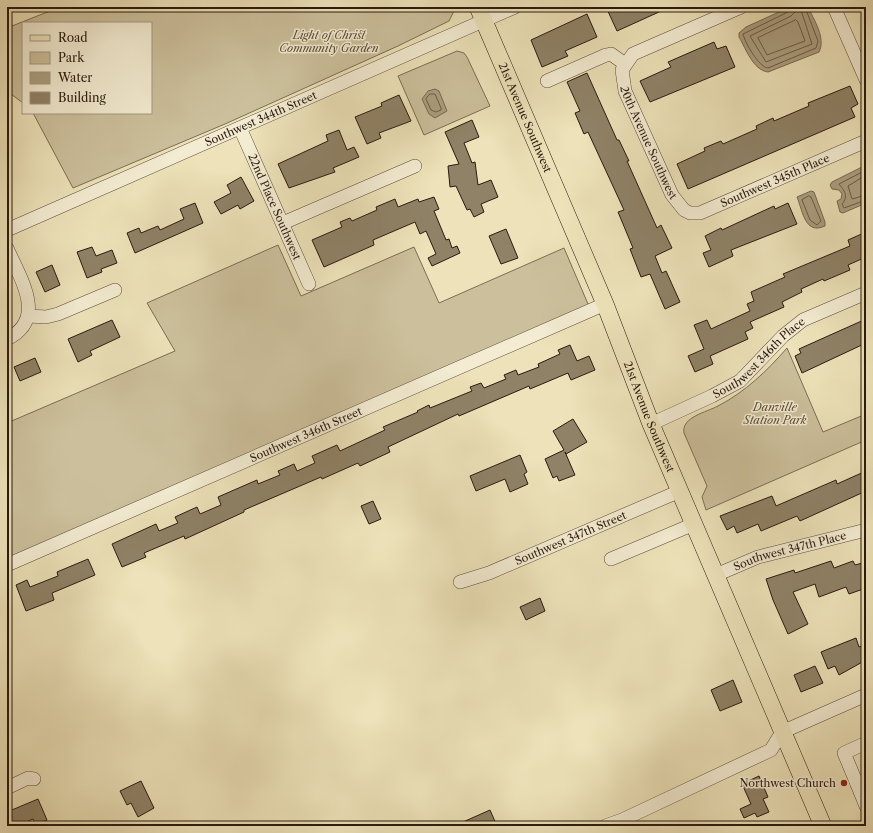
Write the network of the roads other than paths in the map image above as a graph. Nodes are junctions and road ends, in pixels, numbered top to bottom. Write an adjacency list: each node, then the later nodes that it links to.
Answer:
1 (515, 7): 4 (street, Southwest 344th Street)
2 (741, 7): 5 (street)
3 (834, 7): 6 (street)
4 (481, 14): 8 (street, Southwest 344th Street); 18 (main road, 21st Avenue Southwest)
5 (624, 67): 7 (street); 11 (street, 20th Avenue Southwest)
6 (866, 80)
7 (547, 81)
8 (240, 128): 12 (street, 22nd Place Southwest); 13 (street, Southwest 344th Street)
9 (866, 141): 11 (street, Southwest 345th Place)
10 (415, 166): 12 (street)
11 (684, 210)
12 (283, 223): 15 (street, 22nd Place Southwest)
13 (7, 230)
14 (7, 248): 19 (street)
15 (309, 284)
16 (115, 290): 19 (street)
17 (866, 293): 21 (street, Southwest 346th Place)
18 (605, 304): 21 (main road, 21st Avenue Southwest); 26 (street, Southwest 346th Street)
19 (28, 319): 20 (street)
20 (7, 339)
21 (651, 424): 22 (main road, 21st Avenue Southwest)
22 (680, 491): 23 (main road, 21st Avenue Southwest); 28 (street, Southwest 347th Street)
23 (694, 524): 25 (street); 27 (main road, 21st Avenue Southwest)
24 (866, 530): 27 (street, Southwest 347th Place)
25 (611, 560)
26 (7, 565)
27 (716, 575): 30 (main road, 21st Avenue Southwest)
28 (460, 582)
29 (866, 695): 30 (street)
30 (782, 732): 36 (street); 37 (main road, 21st Avenue Southwest)
31 (866, 743): 33 (street)
32 (34, 779): 34 (street)
33 (861, 782): 35 (street)
34 (7, 788)
35 (866, 806)
36 (604, 826)
37 (823, 826)

